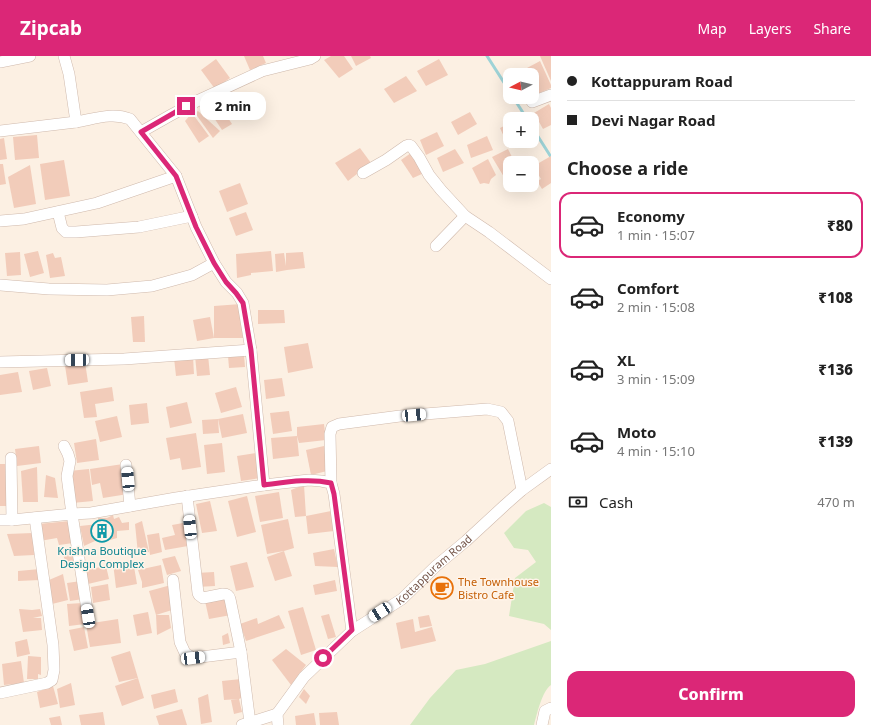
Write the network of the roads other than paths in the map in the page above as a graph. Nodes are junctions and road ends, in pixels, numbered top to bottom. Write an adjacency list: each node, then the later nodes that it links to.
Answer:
1 (30, 56): 4 (street)
2 (64, 56): 7 (street)
3 (315, 56): 9 (street)
4 (0, 62)
5 (551, 95): 6 (street)
6 (539, 99)
7 (76, 122): 8 (street); 9 (street)
8 (0, 131)
9 (141, 132): 11 (street)
10 (363, 173): 14 (street)
11 (176, 176): 12 (street); 13 (street)
12 (58, 212): 13 (street); 15 (street)
13 (192, 216): 17 (street)
14 (465, 216): 16 (street); 18 (street)
15 (0, 221)
16 (436, 246)
17 (214, 263): 19 (street); 20 (street)
18 (551, 279)
19 (0, 285)
20 (251, 350): 21 (street); 27 (street)
21 (0, 362)
22 (64, 446): 31 (street)
23 (11, 458): 34 (street)
24 (126, 465): 30 (street)
25 (551, 469): 28 (street, Kottappuram Road)
26 (331, 483): 27 (street); 28 (street); 37 (street)
27 (264, 485): 29 (street)
28 (522, 490): 37 (street, Kottappuram Road)
29 (187, 496): 30 (street); 38 (street)
30 (130, 506): 31 (street)
31 (72, 514): 32 (street); 36 (street)
32 (35, 518): 34 (street); 39 (street)
33 (0, 520): 34 (street)
34 (12, 520)
35 (173, 580): 38 (street)
36 (88, 616)
37 (352, 630): 41 (street, Kottappuram Road)
38 (241, 652): 42 (street)
39 (0, 693)
40 (551, 708): 44 (street)
41 (277, 714): 42 (street); 43 (street)
42 (246, 724)
43 (278, 725)
44 (542, 725)

